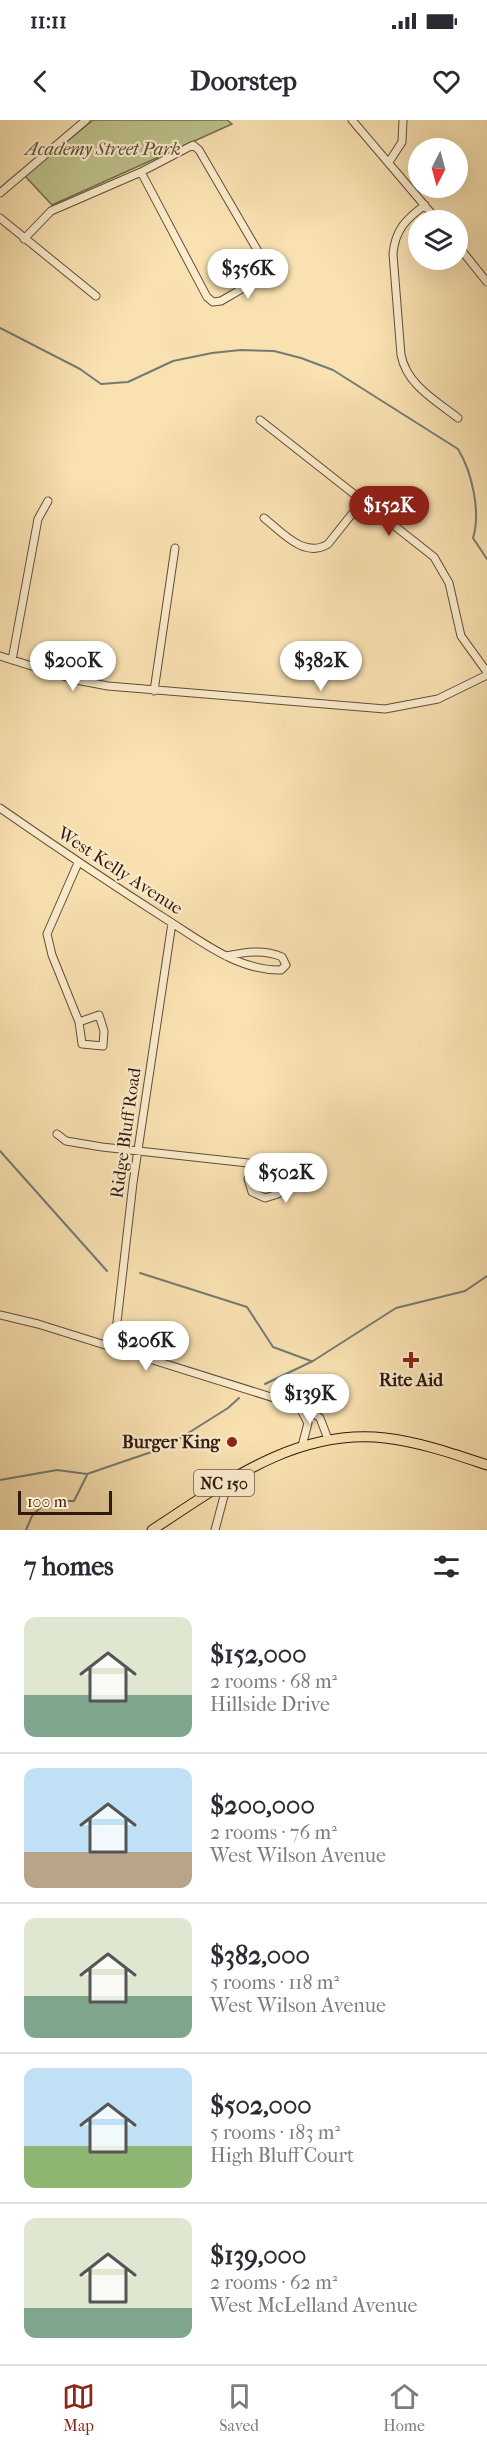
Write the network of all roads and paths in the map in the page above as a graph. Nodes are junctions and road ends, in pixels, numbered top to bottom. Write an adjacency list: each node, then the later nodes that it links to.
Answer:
1 (86, 120): 6 (street)
2 (352, 120): 4 (street)
3 (404, 120): 4 (street)
4 (389, 162): 7 (street)
5 (141, 172): 5 (street); 10 (street)
6 (0, 193)
7 (425, 206): 8 (street); 14 (street)
8 (428, 210)
9 (0, 218): 10 (street)
10 (24, 239): 13 (street)
11 (468, 258): 12 (street)
12 (487, 282)
13 (96, 296)
14 (458, 418)
15 (260, 420): 16 (street)
16 (363, 500): 18 (street); 22 (street)
17 (48, 501): 21 (street)
18 (264, 518)
19 (175, 548): 23 (street)
20 (0, 656): 21 (street)
21 (12, 660): 23 (street)
22 (487, 674): 23 (street)
23 (154, 691)
24 (0, 808): 25 (street, West Kelly Avenue)
25 (78, 863): 26 (street, West Kelly Avenue); 28 (street)
26 (172, 923): 27 (street, West Kelly Avenue); 30 (street, Ridge Bluff Road)
27 (226, 956): 27 (street, West Kelly Avenue)
28 (79, 1022): 28 (street)
29 (57, 1134): 30 (street)
30 (138, 1150): 31 (street); 33 (street, Ridge Bluff Road)
31 (255, 1166): 31 (street)
32 (0, 1315): 33 (street)
33 (114, 1348): 34 (street)
34 (298, 1406): 35 (street); 36 (street)
35 (328, 1439): 36 (main road, NC 150); 37 (main road, NC 150)
36 (302, 1446): 38 (main road, NC 150)
37 (487, 1465)
38 (228, 1481): 39 (main road, NC 150); 40 (street)
39 (152, 1530)
40 (215, 1530)

